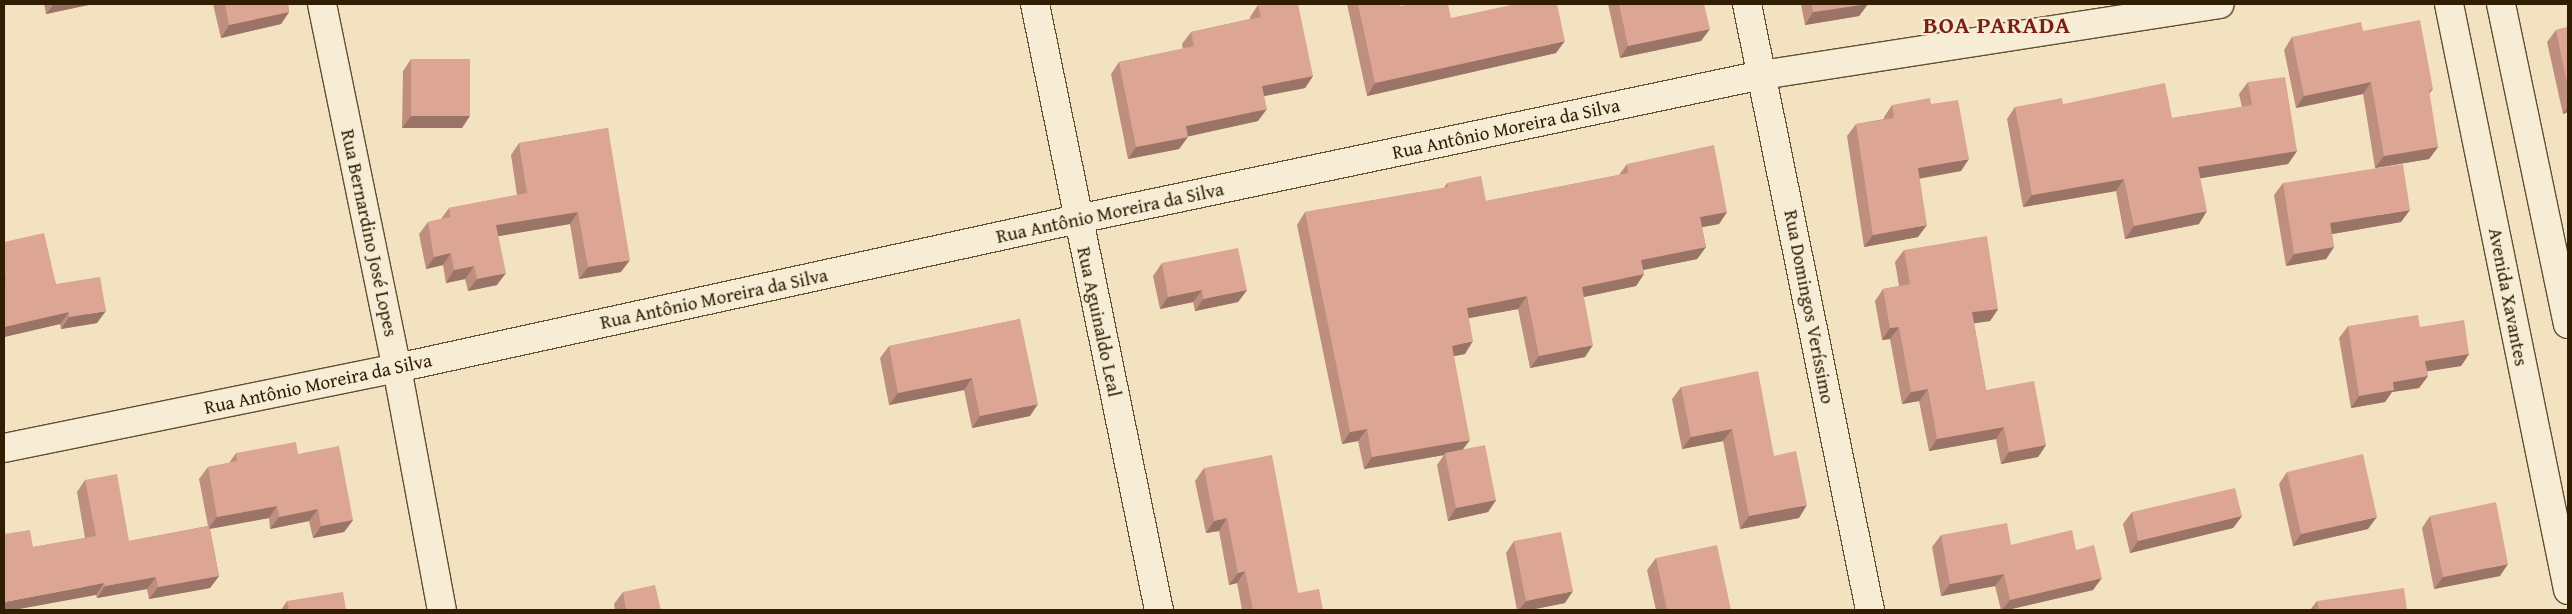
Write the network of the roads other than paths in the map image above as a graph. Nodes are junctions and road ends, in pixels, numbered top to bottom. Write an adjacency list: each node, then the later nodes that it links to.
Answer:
1 (322, 4): 10 (street, Rua Bernardino José Lopes)
2 (1035, 4): 8 (street, Rua Aguinaldo Leal)
3 (1747, 4): 7 (street, Rua Domingos Veríssimo)
4 (2220, 4): 7 (street, Rua Antônio Moreira da Silva)
5 (2449, 4): 12 (street, Avenida Xavantes)
6 (2501, 4): 9 (street)
7 (1762, 75): 8 (street, Rua Antônio Moreira da Silva); 15 (street, Rua Domingos Veríssimo)
8 (1078, 219): 10 (street, Rua Antônio Moreira da Silva); 14 (street, Rua Aguinaldo Leal)
9 (2568, 324)
10 (397, 368): 11 (street, Rua Antônio Moreira da Silva); 13 (street, Rua Bernardino José Lopes)
11 (4, 448)
12 (2568, 590)
13 (442, 610)
14 (1159, 610)
15 (1870, 610)

